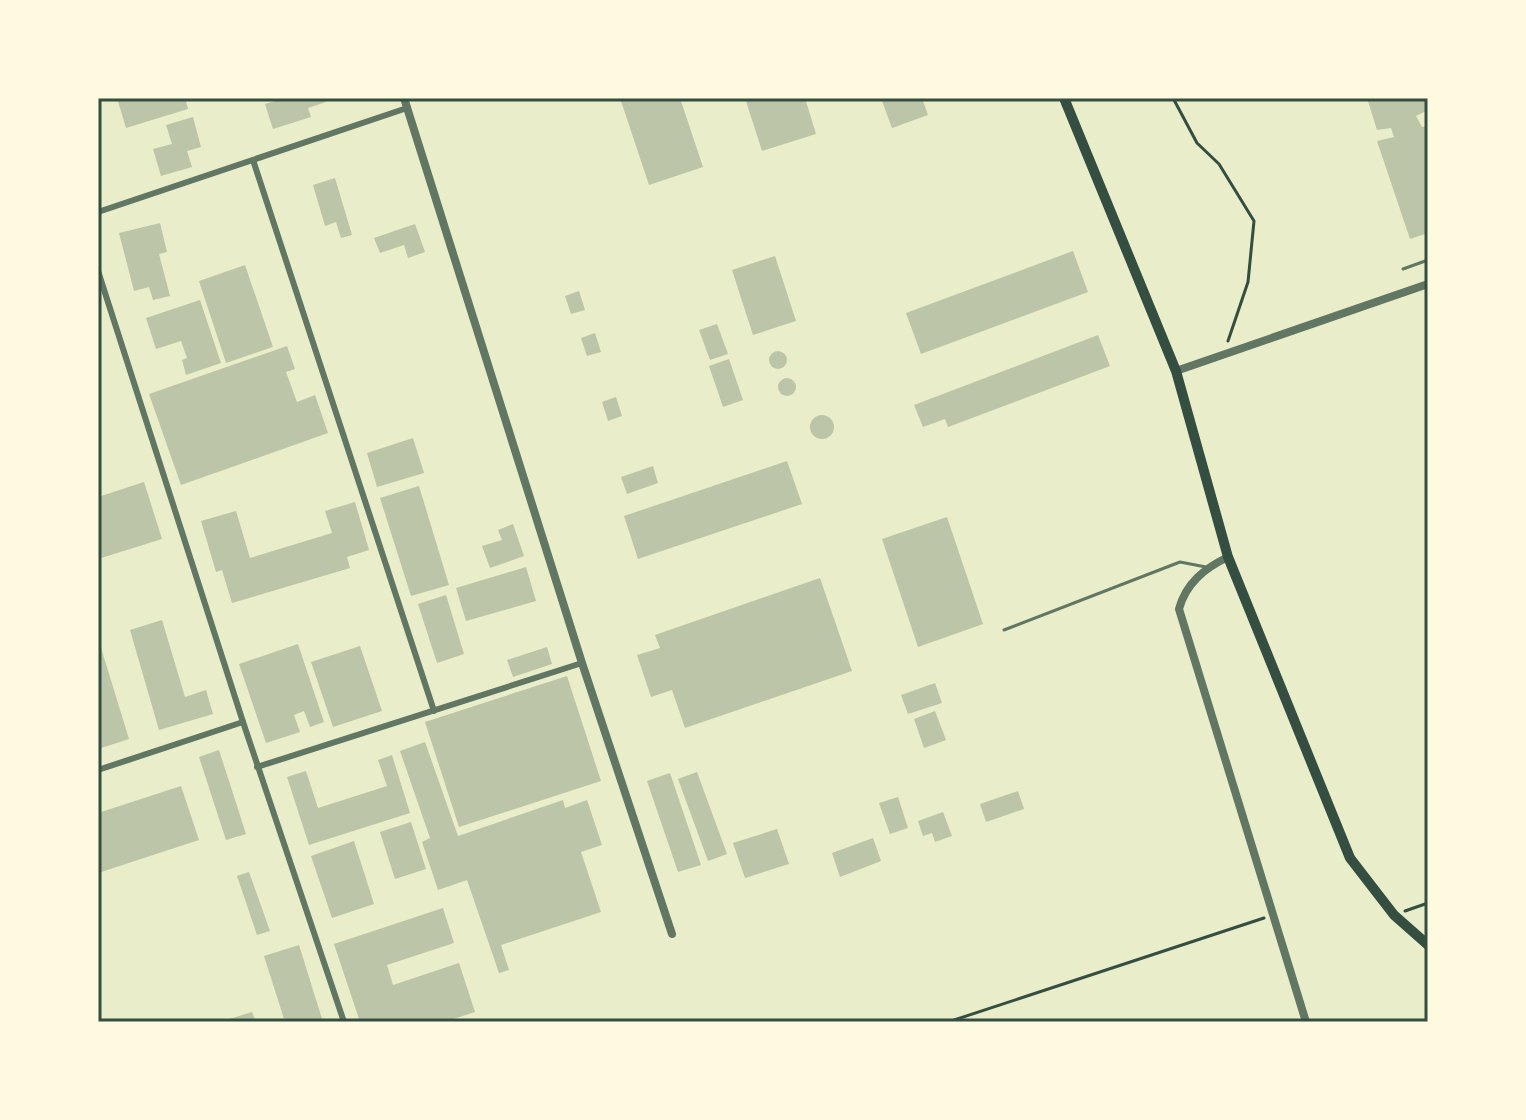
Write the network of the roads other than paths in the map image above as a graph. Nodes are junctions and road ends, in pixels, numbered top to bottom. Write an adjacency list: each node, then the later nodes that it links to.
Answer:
1 (1064, 98): 9 (main road)
2 (405, 103): 3 (street); 13 (street)
3 (253, 160): 4 (street); 14 (street)
4 (98, 212)
5 (1428, 260): 6 (lane)
6 (1403, 269)
7 (98, 271): 15 (street)
8 (1428, 284): 9 (street)
9 (1176, 371): 10 (main road)
10 (1228, 557): 11 (street); 19 (main road)
11 (1206, 567): 12 (lane); 21 (street)
12 (1004, 630)
13 (582, 663): 14 (street); 18 (street)
14 (434, 711): 16 (street)
15 (243, 722): 16 (street); 17 (street)
16 (257, 767): 20 (street)
17 (98, 770)
18 (672, 934)
19 (1428, 945)
20 (344, 1022)
21 (1306, 1022)

